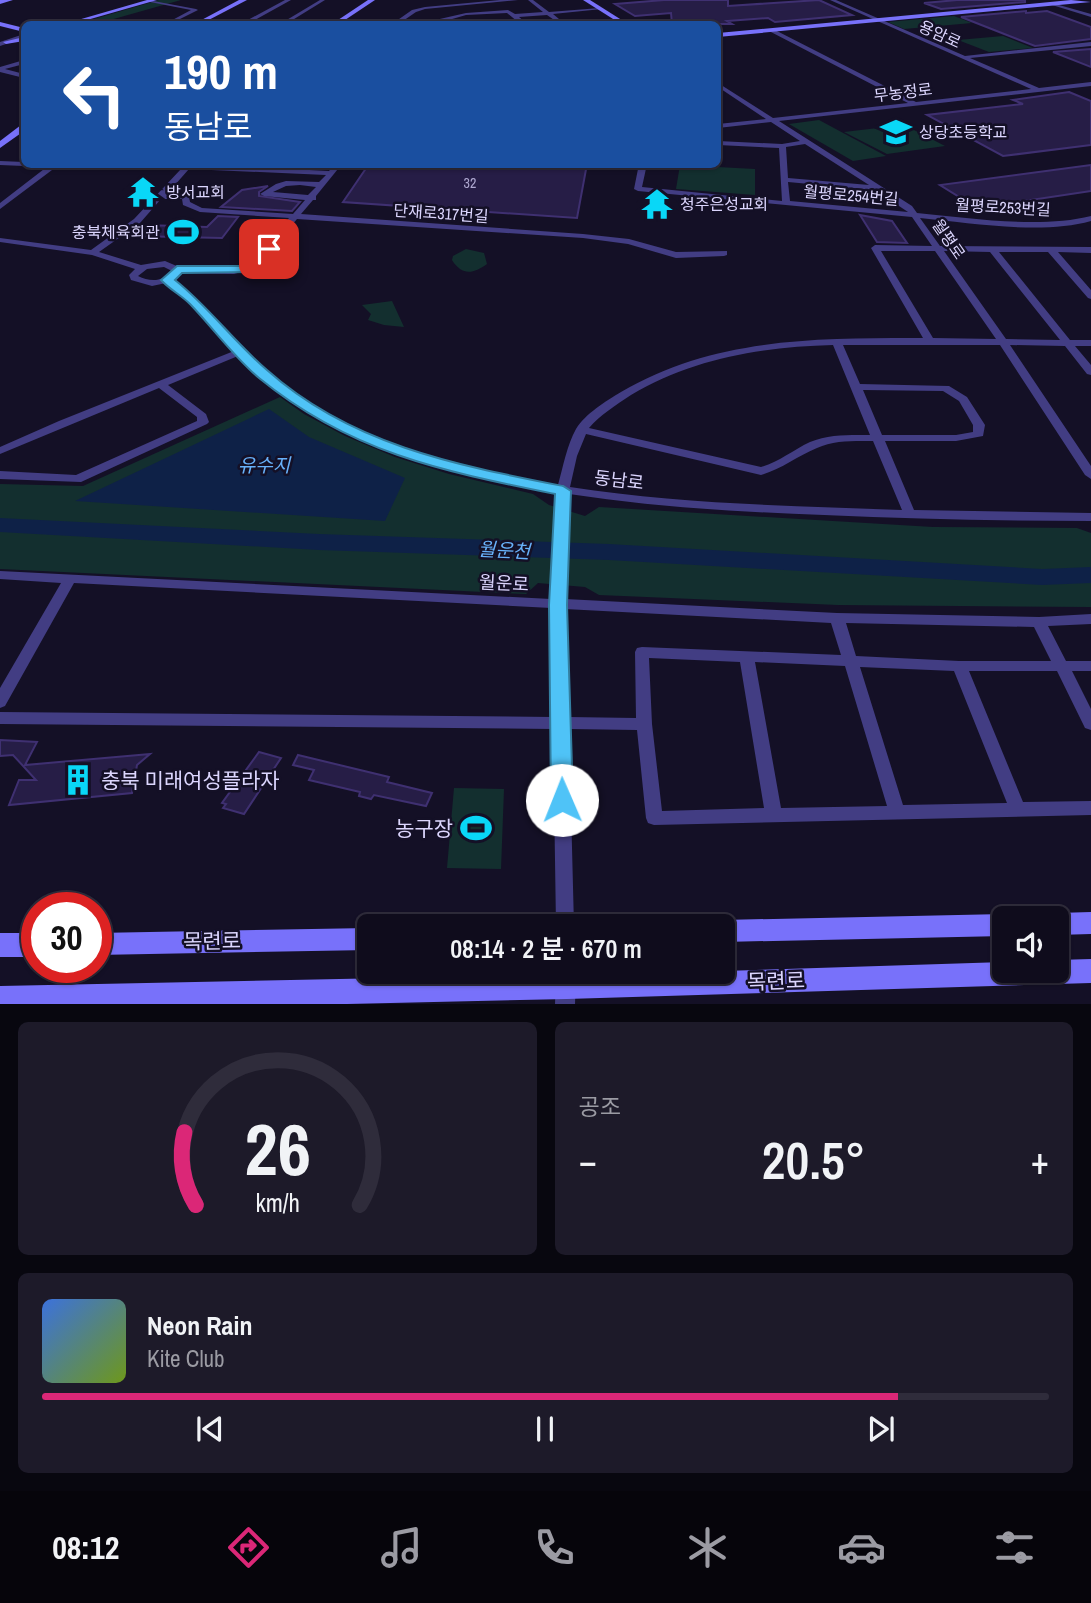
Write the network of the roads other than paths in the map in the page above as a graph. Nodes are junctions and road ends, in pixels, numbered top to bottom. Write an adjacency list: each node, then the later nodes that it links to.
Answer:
1 (10, 0): 13 (street)
2 (244, 0): 24 (street)
3 (289, 0): 25 (street)
4 (323, 0): 26 (street)
5 (372, 0): 27 (street)
6 (516, 0): 14 (street)
7 (530, 0): 17 (street)
8 (586, 0): 16 (street)
9 (832, 0): 21 (street, 용암로)
10 (1077, 0): 15 (street)
11 (1091, 0): 15 (street)
12 (152, 1): 22 (street); 23 (street)
13 (0, 2)
14 (454, 2): 18 (street); 28 (street)
15 (1049, 2): 20 (street); 21 (street)
16 (600, 9): 17 (street); 32 (street)
17 (547, 13): 19 (street); 31 (street)
18 (466, 14): 19 (street); 29 (street)
19 (514, 16): 30 (street)
20 (1091, 16)
21 (876, 19): 35 (street); 36 (street); 41 (street, 용암로)
22 (78, 21)
23 (173, 21)
24 (203, 21)
25 (249, 21)
26 (288, 21)
27 (340, 21)
28 (399, 21)
29 (442, 21)
30 (520, 21)
31 (559, 21)
32 (620, 21)
33 (0, 22): 34 (street)
34 (21, 27)
35 (771, 30): 37 (street); 48 (street)
36 (721, 34)
37 (721, 34)
38 (21, 39): 39 (street)
39 (3, 43)
40 (1091, 44): 41 (street)
41 (964, 57): 47 (street, 용암로)
42 (21, 63): 43 (street)
43 (0, 69): 44 (street)
44 (21, 75)
45 (1091, 84): 47 (street, 무농정로)
46 (721, 87): 49 (street, 월평로)
47 (1038, 90): 48 (street, 무농정로)
48 (915, 104): 49 (street, 무농정로)
49 (772, 121): 50 (street, 무농정로); 53 (street, 월평로)
50 (721, 126)
51 (21, 130): 54 (street)
52 (721, 142): 55 (street)
53 (804, 142): 55 (street); 68 (street, 월평로)
54 (0, 145)
55 (782, 146): 66 (street, 월평로254번길)
56 (0, 163): 57 (street)
57 (21, 164)
58 (50, 168): 73 (street)
59 (186, 168): 69 (street)
60 (225, 168): 63 (street)
61 (336, 168): 64 (street)
62 (642, 168): 71 (street, 월평로254번길)
63 (243, 169): 64 (street); 65 (street)
64 (333, 173): 67 (street)
65 (261, 176)
66 (786, 180): 68 (street); 71 (street, 월평로254번길)
67 (323, 185): 70 (street); 70 (street)
68 (877, 189): 74 (street, 월평로)
69 (159, 197): 72 (street); 75 (street, 단재로317번길)
70 (313, 198): 75 (street)
71 (786, 203): 74 (street, 월평로254번길)
72 (151, 205): 82 (street)
73 (0, 207)
74 (913, 215): 76 (street, 월평로253번길); 78 (street, 월평로)
75 (296, 218): 83 (street, 단재로317번길); 85 (street)
76 (1091, 218)
77 (0, 240): 82 (street)
78 (936, 249): 79 (street); 88 (street); 90 (street, 월평로)
79 (993, 250): 80 (street); 91 (street)
80 (1051, 250): 81 (street); 87 (street)
81 (1091, 250)
82 (93, 253): 84 (street)
83 (724, 253)
84 (141, 268): 85 (street); 86 (street)
85 (177, 270): 86 (street)
86 (167, 280): 93 (street, 동남로)
87 (1091, 296)
88 (930, 341): 89 (street); 90 (street)
89 (838, 342): 96 (street); 97 (street)
90 (1003, 342): 91 (street); 101 (street, 월평로)
91 (1068, 343): 92 (street); 94 (street)
92 (1091, 343)
93 (240, 352): 95 (street); 102 (street, 동남로)
94 (1091, 372)
95 (160, 384): 99 (street); 100 (street)
96 (858, 387): 98 (street); 98 (street)
97 (582, 430): 98 (street); 102 (street)
98 (879, 436): 103 (street)
99 (0, 451)
100 (0, 475)
101 (1091, 475)
102 (563, 491): 103 (street, 동남로); 107 (street)
103 (911, 515): 104 (street, 동남로)
104 (1091, 517)
105 (0, 575): 106 (street, 월운로)
106 (70, 579): 107 (street, 월운로); 116 (street)
107 (559, 597): 108 (street, 월운로); 118 (street)
108 (837, 618): 110 (street, 월운로); 112 (street)
109 (1091, 619): 110 (street, 월운로)
110 (1039, 622): 115 (street)
111 (747, 657): 112 (street); 119 (street); 124 (street)
112 (850, 662): 113 (street); 123 (street)
113 (959, 666): 115 (street); 122 (street)
114 (1091, 666): 115 (street)
115 (1062, 667): 120 (street)
116 (0, 702)
117 (0, 718): 118 (street)
118 (561, 724): 119 (street); 125 (street)
119 (644, 724): 124 (street)
120 (1091, 724)
121 (1091, 808): 122 (street)
122 (1018, 810): 123 (street)
123 (897, 812): 124 (street)
124 (774, 815)
125 (565, 914)
126 (1091, 923): 127 (street)
127 (1069, 924)
128 (992, 925): 129 (street)
129 (735, 932)
130 (357, 939): 131 (street, 목련로)
131 (112, 944)
132 (0, 945): 133 (street)
133 (21, 945)
134 (1091, 971): 135 (street, 목련로)
135 (566, 988): 136 (street, 목련로)
136 (0, 998)

